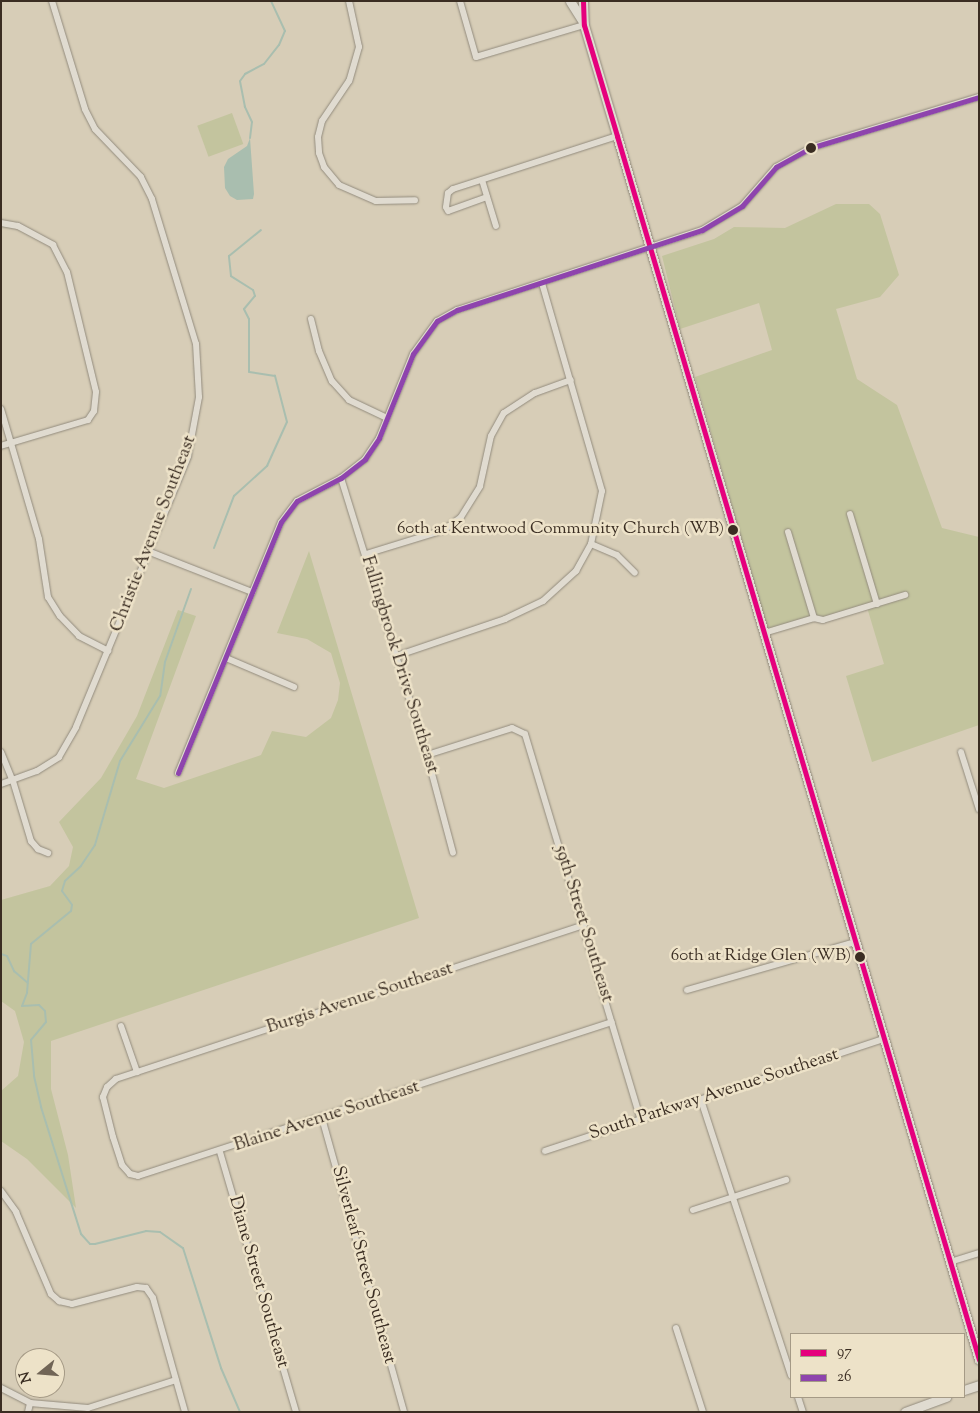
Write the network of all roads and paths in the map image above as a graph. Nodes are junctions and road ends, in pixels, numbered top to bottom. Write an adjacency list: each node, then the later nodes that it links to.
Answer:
1 (52, 1): 26 (street, Christie Avenue Southeast)
2 (349, 1): 11 (street)
3 (460, 1): 6 (street)
4 (570, 1): 6 (main road)
5 (583, 1): 6 (main road)
6 (584, 25): 8 (main road)
7 (979, 97): 14 (street)
8 (617, 136): 9 (street); 14 (main road)
9 (482, 180): 10 (street); 10 (street)
10 (487, 197): 13 (street)
11 (415, 200)
12 (1, 223): 20 (street)
13 (496, 226)
14 (650, 248): 15 (street); 33 (main road)
15 (542, 283): 17 (street); 19 (street)
16 (311, 319): 19 (street)
17 (571, 380): 25 (street); 27 (street)
18 (1, 410): 20 (street)
19 (387, 418): 22 (street)
20 (11, 444): 21 (street); 34 (street)
21 (1, 446)
22 (341, 478): 27 (street, Fallingbrook Drive Southeast); 29 (street)
23 (850, 514): 31 (street)
24 (788, 532): 32 (street)
25 (591, 544): 28 (street); 35 (street)
26 (150, 552): 29 (street); 34 (street, Christie Avenue Southeast)
27 (366, 554): 35 (street, Fallingbrook Drive Southeast)
28 (635, 573)
29 (252, 592): 36 (street)
30 (905, 595): 31 (street)
31 (877, 604): 32 (street)
32 (814, 618): 33 (street)
33 (764, 633): 48 (main road)
34 (108, 651): 42 (street, Christie Avenue Southeast)
35 (396, 656): 40 (street, Fallingbrook Drive Southeast)
36 (226, 658): 37 (street); 41 (street)
37 (294, 687)
38 (1, 752): 42 (street)
39 (962, 752): 44 (street)
40 (427, 755): 46 (street, Fallingbrook Drive Southeast); 47 (street, 59th Street Southeast)
41 (178, 773)
42 (13, 780): 43 (street, Christie Avenue Southeast); 45 (street)
43 (1, 784)
44 (979, 809)
45 (48, 853)
46 (454, 853)
47 (584, 926): 50 (street, 59th Street Southeast); 53 (street, Burgis Avenue Southeast)
48 (855, 942): 49 (street); 52 (main road)
49 (687, 990)
50 (612, 1022): 56 (street, Blaine Avenue Southeast); 57 (street, 59th Street Southeast)
51 (121, 1026): 53 (street)
52 (884, 1040): 55 (street, South Parkway Avenue Southeast); 65 (main road)
53 (137, 1072): 54 (street, Burgis Avenue Southeast)
54 (106, 1087): 59 (street, Blaine Avenue Southeast)
55 (701, 1100): 57 (street, South Parkway Avenue Southeast); 62 (street)
56 (322, 1118): 59 (street, Blaine Avenue Southeast); 79 (street, Silverleaf Street Southeast)
57 (641, 1120): 58 (street, South Parkway Avenue Southeast)
58 (545, 1151)
59 (220, 1152): 78 (street, Diane Street Southeast)
60 (786, 1180): 62 (street)
61 (1, 1191): 69 (street)
62 (732, 1197): 63 (street); 68 (street)
63 (694, 1210)
64 (979, 1253): 65 (street)
65 (950, 1262): 67 (main road)
66 (676, 1328): 80 (street)
67 (979, 1360)
68 (790, 1373)
69 (176, 1380): 75 (street); 77 (street)
70 (979, 1385): 72 (main road)
71 (1, 1388): 75 (street)
72 (965, 1390)
73 (798, 1398): 81 (street)
74 (943, 1398): 82 (main road)
75 (30, 1403): 76 (street)
76 (28, 1412)
77 (185, 1412)
78 (296, 1412)
79 (404, 1412)
80 (703, 1412)
81 (803, 1412)
82 (905, 1412)

